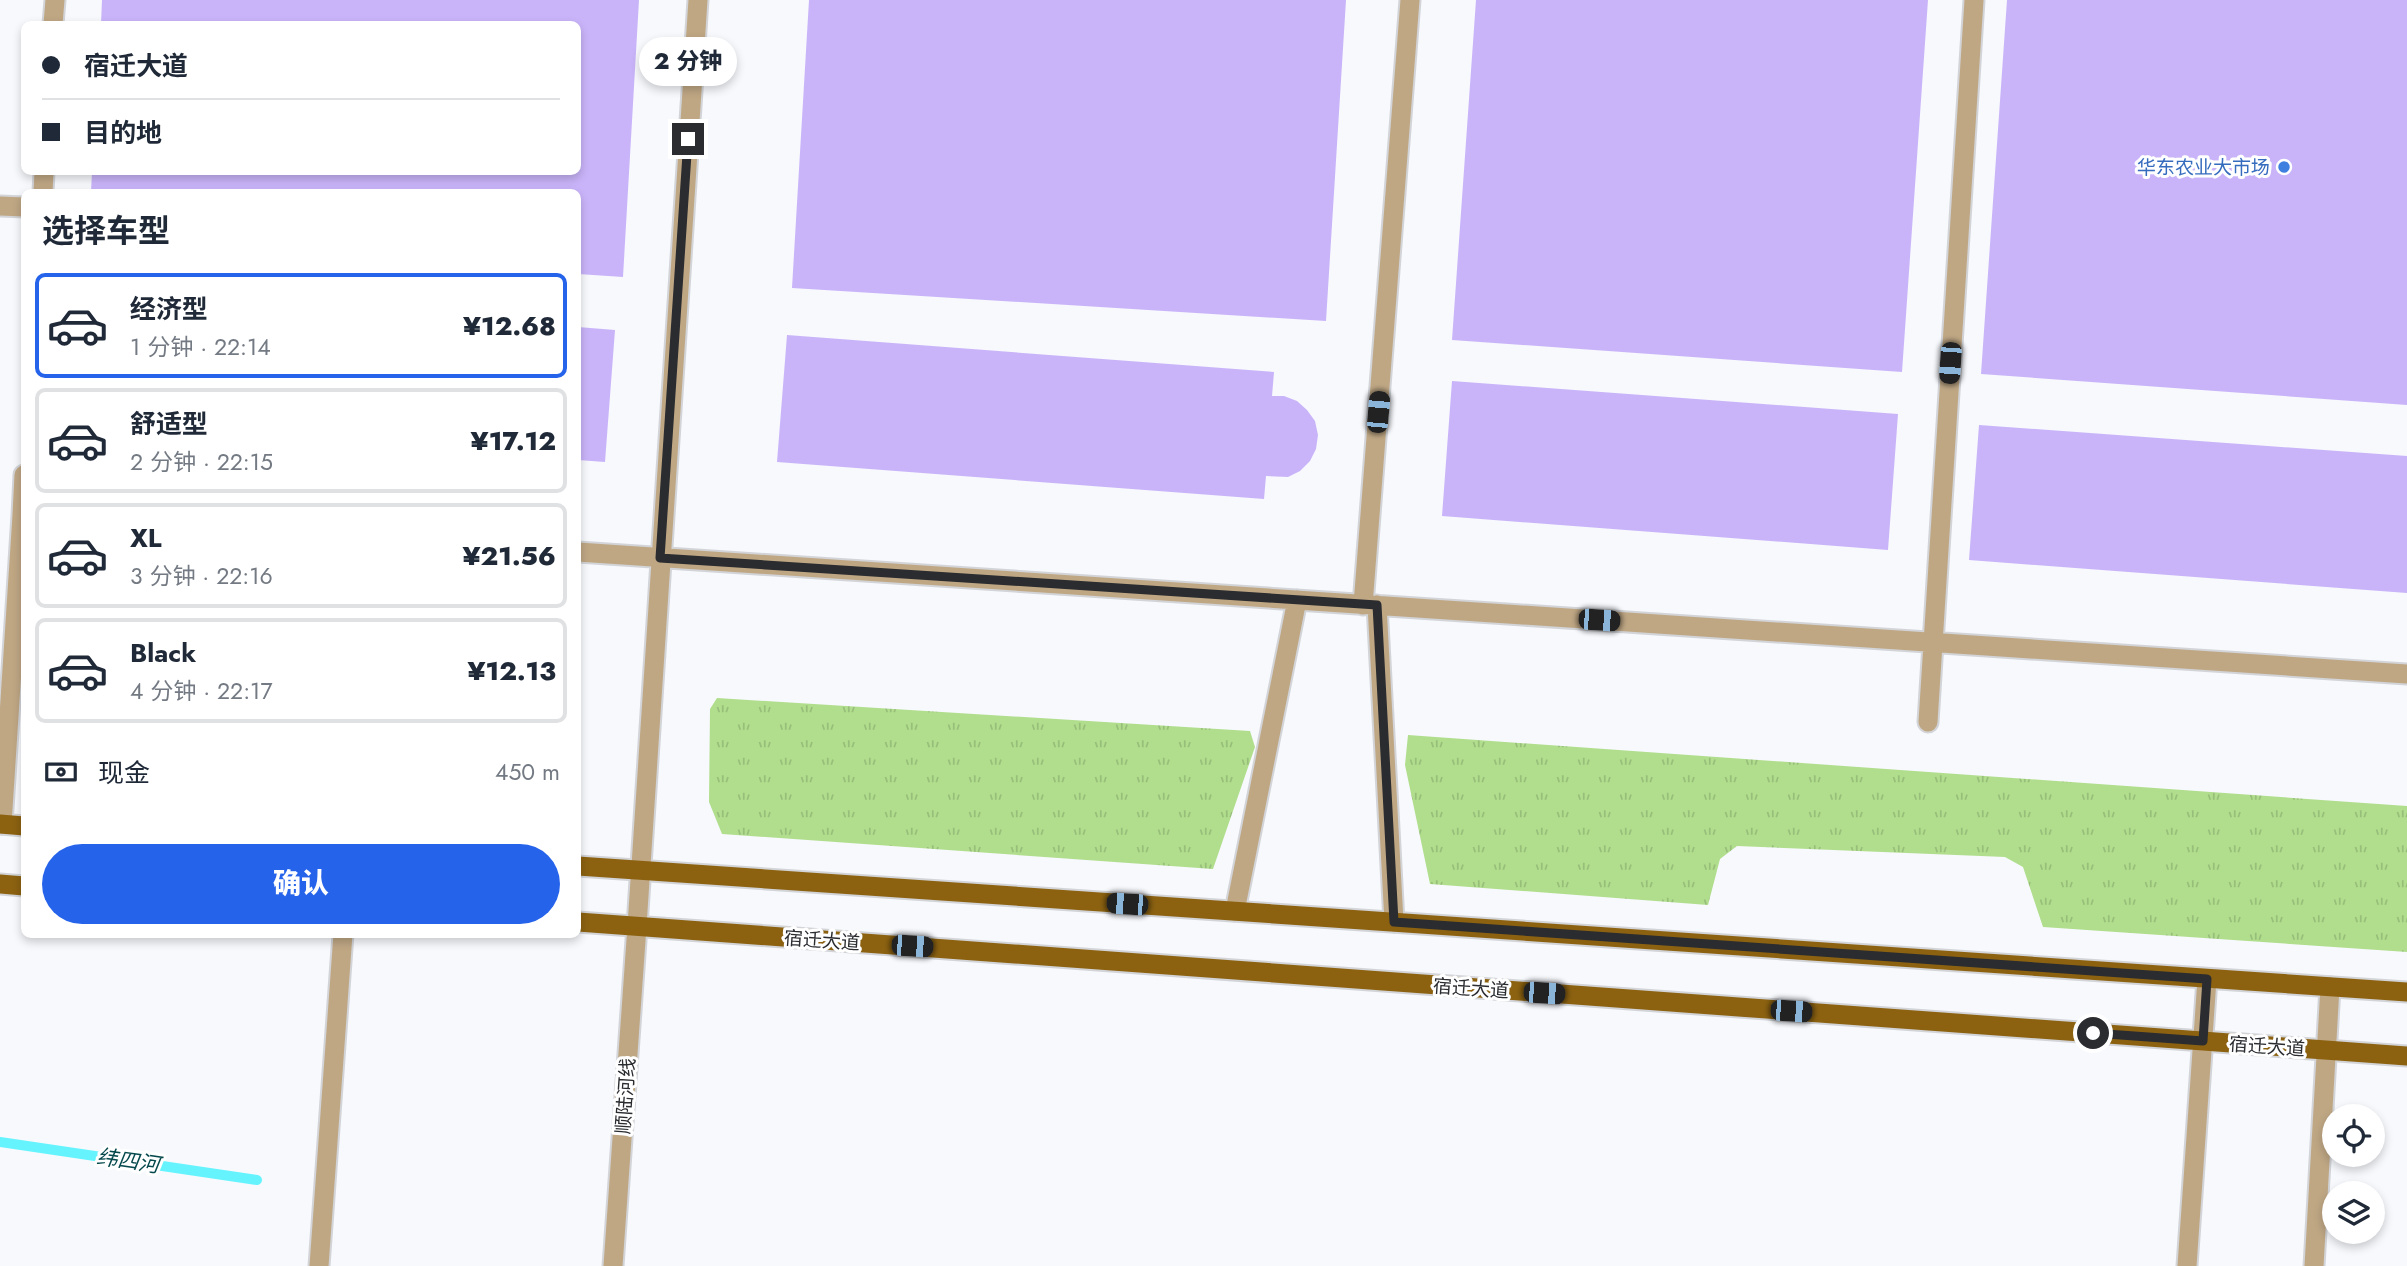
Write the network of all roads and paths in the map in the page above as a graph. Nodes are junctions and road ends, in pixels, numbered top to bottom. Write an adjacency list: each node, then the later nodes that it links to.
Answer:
1 (55, 0): 5 (street)
2 (698, 0): 10 (street, 顺陆河线)
3 (1410, 0): 12 (street)
4 (1974, 0): 13 (street)
5 (53, 21)
6 (0, 206): 7 (street)
7 (21, 207)
8 (21, 543): 16 (street)
9 (581, 552): 10 (street)
10 (660, 558): 11 (street); 19 (street, 顺陆河线)
11 (1297, 600): 12 (street); 22 (street)
12 (1370, 605): 13 (street); 24 (street)
13 (1932, 643): 14 (street); 15 (street)
14 (2407, 674)
15 (1928, 722)
16 (1, 824): 17 (main road)
17 (21, 825)
18 (581, 866): 19 (main road)
19 (640, 870): 22 (main road); 25 (street, 顺陆河线)
20 (0, 884): 21 (main road)
21 (21, 886)
22 (1235, 911): 24 (main road)
23 (581, 922): 25 (main road, 宿迁大道)
24 (1394, 922): 27 (main road)
25 (637, 926): 30 (main road, 宿迁大道); 34 (street, 顺陆河线)
26 (344, 938): 33 (street)
27 (2207, 979): 28 (main road); 30 (street)
28 (2330, 987): 29 (main road); 31 (street)
29 (2407, 992)
30 (2203, 1041): 31 (main road, 宿迁大道); 35 (street)
31 (2327, 1050): 32 (main road, 宿迁大道); 36 (street)
32 (2407, 1056)
33 (319, 1266)
34 (613, 1266)
35 (2187, 1266)
36 (2314, 1266)

